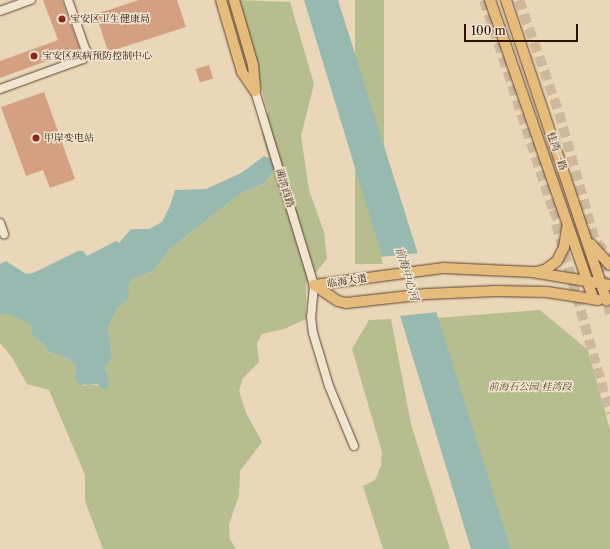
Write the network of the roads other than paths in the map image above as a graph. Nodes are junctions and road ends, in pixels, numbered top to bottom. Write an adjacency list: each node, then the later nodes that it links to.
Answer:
1 (31, 0): 7 (street)
2 (68, 0): 8 (street)
3 (220, 0): 9 (main road, 湖滨西路)
4 (234, 0): 9 (main road, 湖滨西路)
5 (490, 0): 11 (main road, 桂湾一路)
6 (506, 0): 13 (main road, 桂湾一路)
7 (1, 9)
8 (0, 89)
9 (255, 91): 17 (street, 湖滨西路)
10 (0, 223): 12 (street)
11 (567, 223): 15 (main road); 16 (main road, 桂湾一路)
12 (4, 234)
13 (587, 239): 14 (main road); 18 (main road, 桂湾一路)
14 (610, 265)
15 (532, 272): 16 (main road, 临海大道); 17 (main road, 临海大道)
16 (587, 281): 18 (main road, 临海大道); 19 (main road, 桂湾一路)
17 (314, 285): 19 (main road, 临海大道); 21 (street)
18 (606, 285): 20 (main road, 桂湾一路)
19 (593, 298): 20 (main road, 临海大道)
20 (608, 302)
21 (354, 446)

